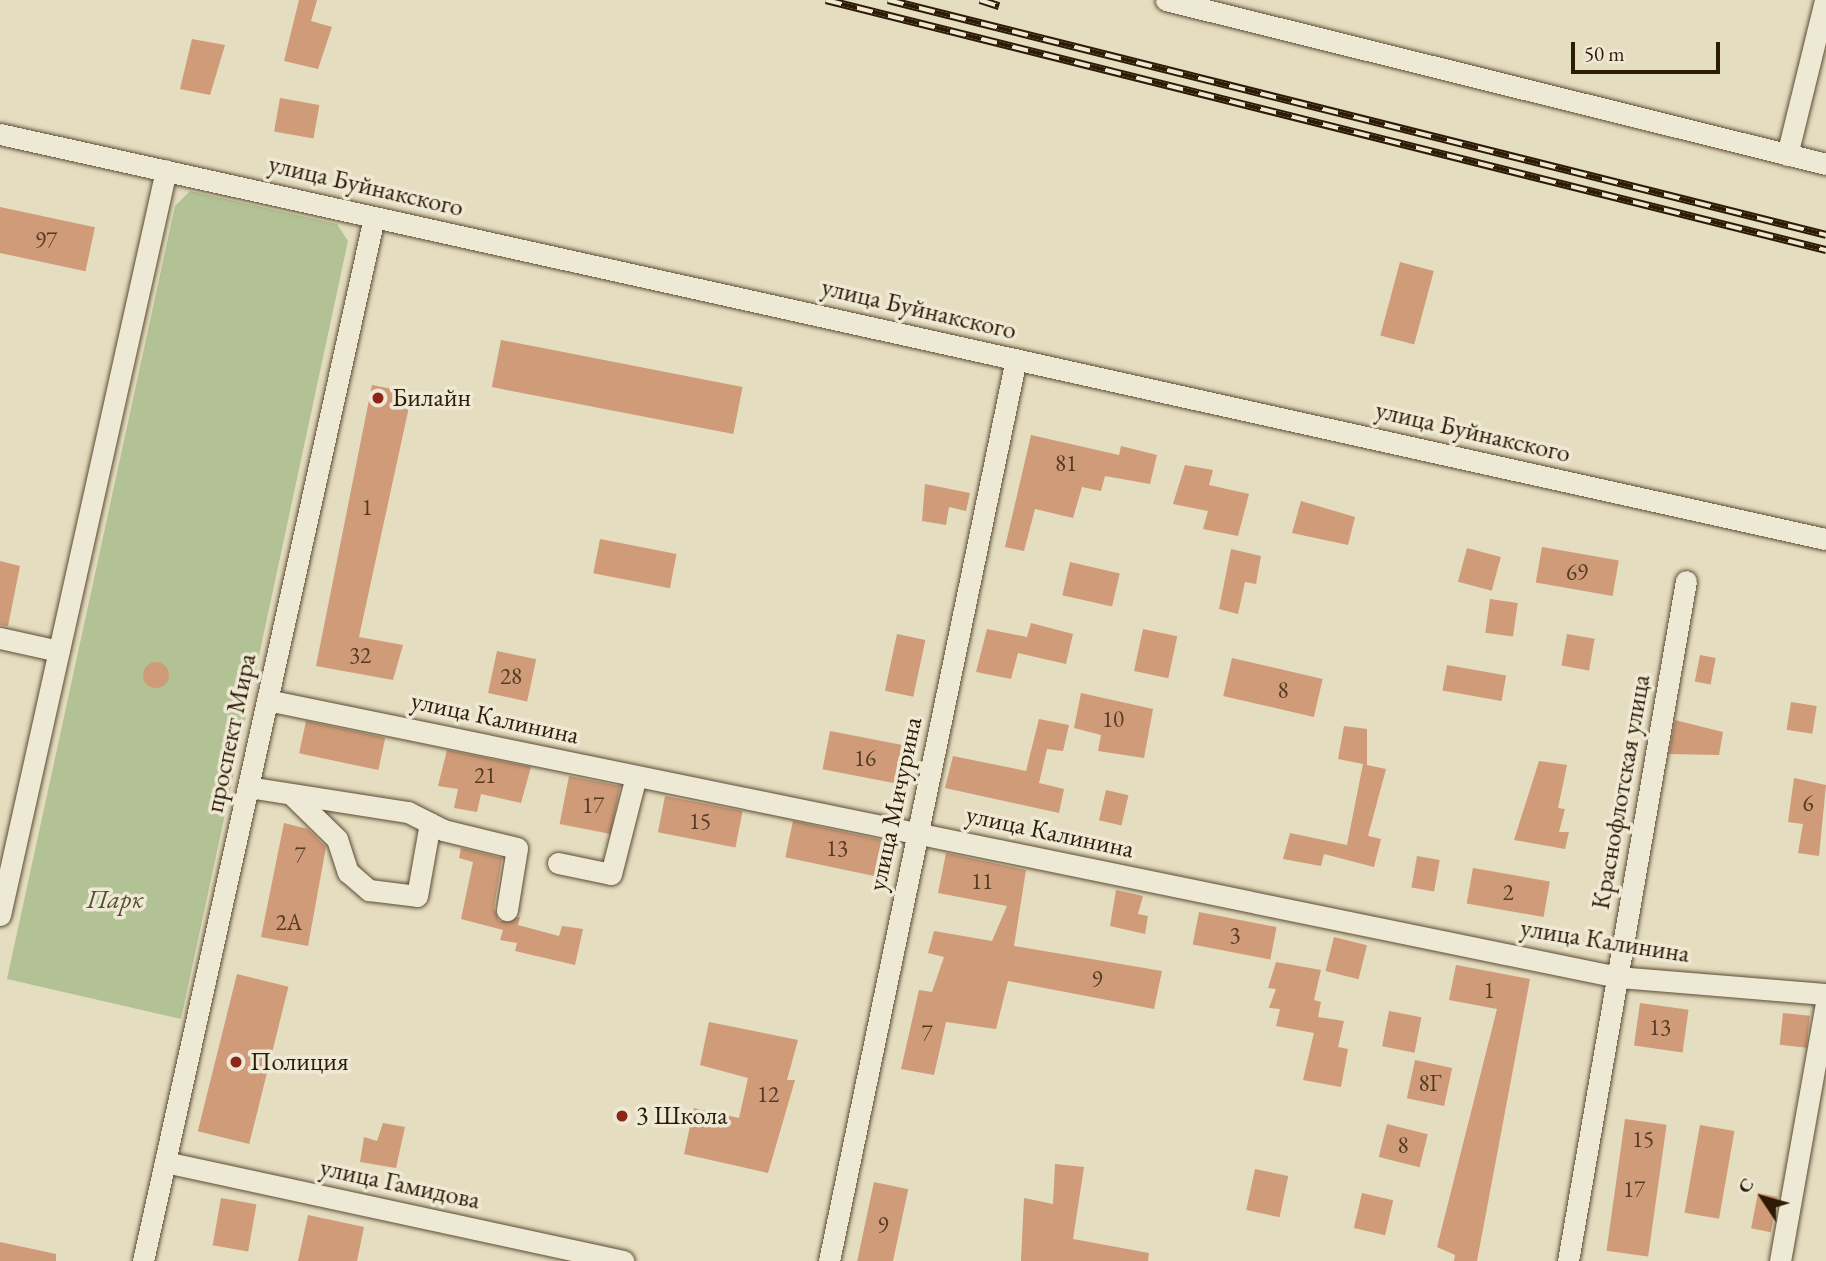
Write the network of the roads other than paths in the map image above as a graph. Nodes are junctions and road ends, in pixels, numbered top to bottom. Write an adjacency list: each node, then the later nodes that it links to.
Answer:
1 (1166, 0): 4 (street)
2 (1825, 0): 4 (street)
3 (0, 134): 6 (street, улица Буйнакского)
4 (1787, 155): 5 (street)
5 (1826, 164)
6 (166, 170): 7 (street, улица Буйнакского); 12 (street)
7 (374, 217): 8 (street, улица Буйнакского); 13 (street, проспект Мира)
8 (1016, 359): 9 (street, улица Буйнакского); 18 (street, улица Мичурина)
9 (1826, 539)
10 (1686, 581): 22 (street, Краснофлотская улица)
11 (0, 638): 12 (street)
12 (59, 651): 21 (street)
13 (267, 700): 14 (street, улица Калинина); 15 (street, проспект Мира)
14 (636, 776): 18 (street, улица Калинина); 19 (street)
15 (248, 787): 16 (street); 25 (street, проспект Мира)
16 (292, 795): 17 (street); 17 (street)
17 (430, 823): 20 (street)
18 (918, 833): 22 (street, улица Калинина); 28 (street, улица Мичурина)
19 (558, 863)
20 (507, 910)
21 (0, 915)
22 (1618, 977): 23 (street, улица Калинина); 29 (street, Краснофлотская улица)
23 (1826, 994)
24 (1826, 1002): 30 (street)
25 (165, 1162): 26 (street, проспект Мира); 27 (street, улица Гамидова)
26 (143, 1261)
27 (623, 1261)
28 (829, 1261)
29 (1568, 1261)
30 (1780, 1261)

